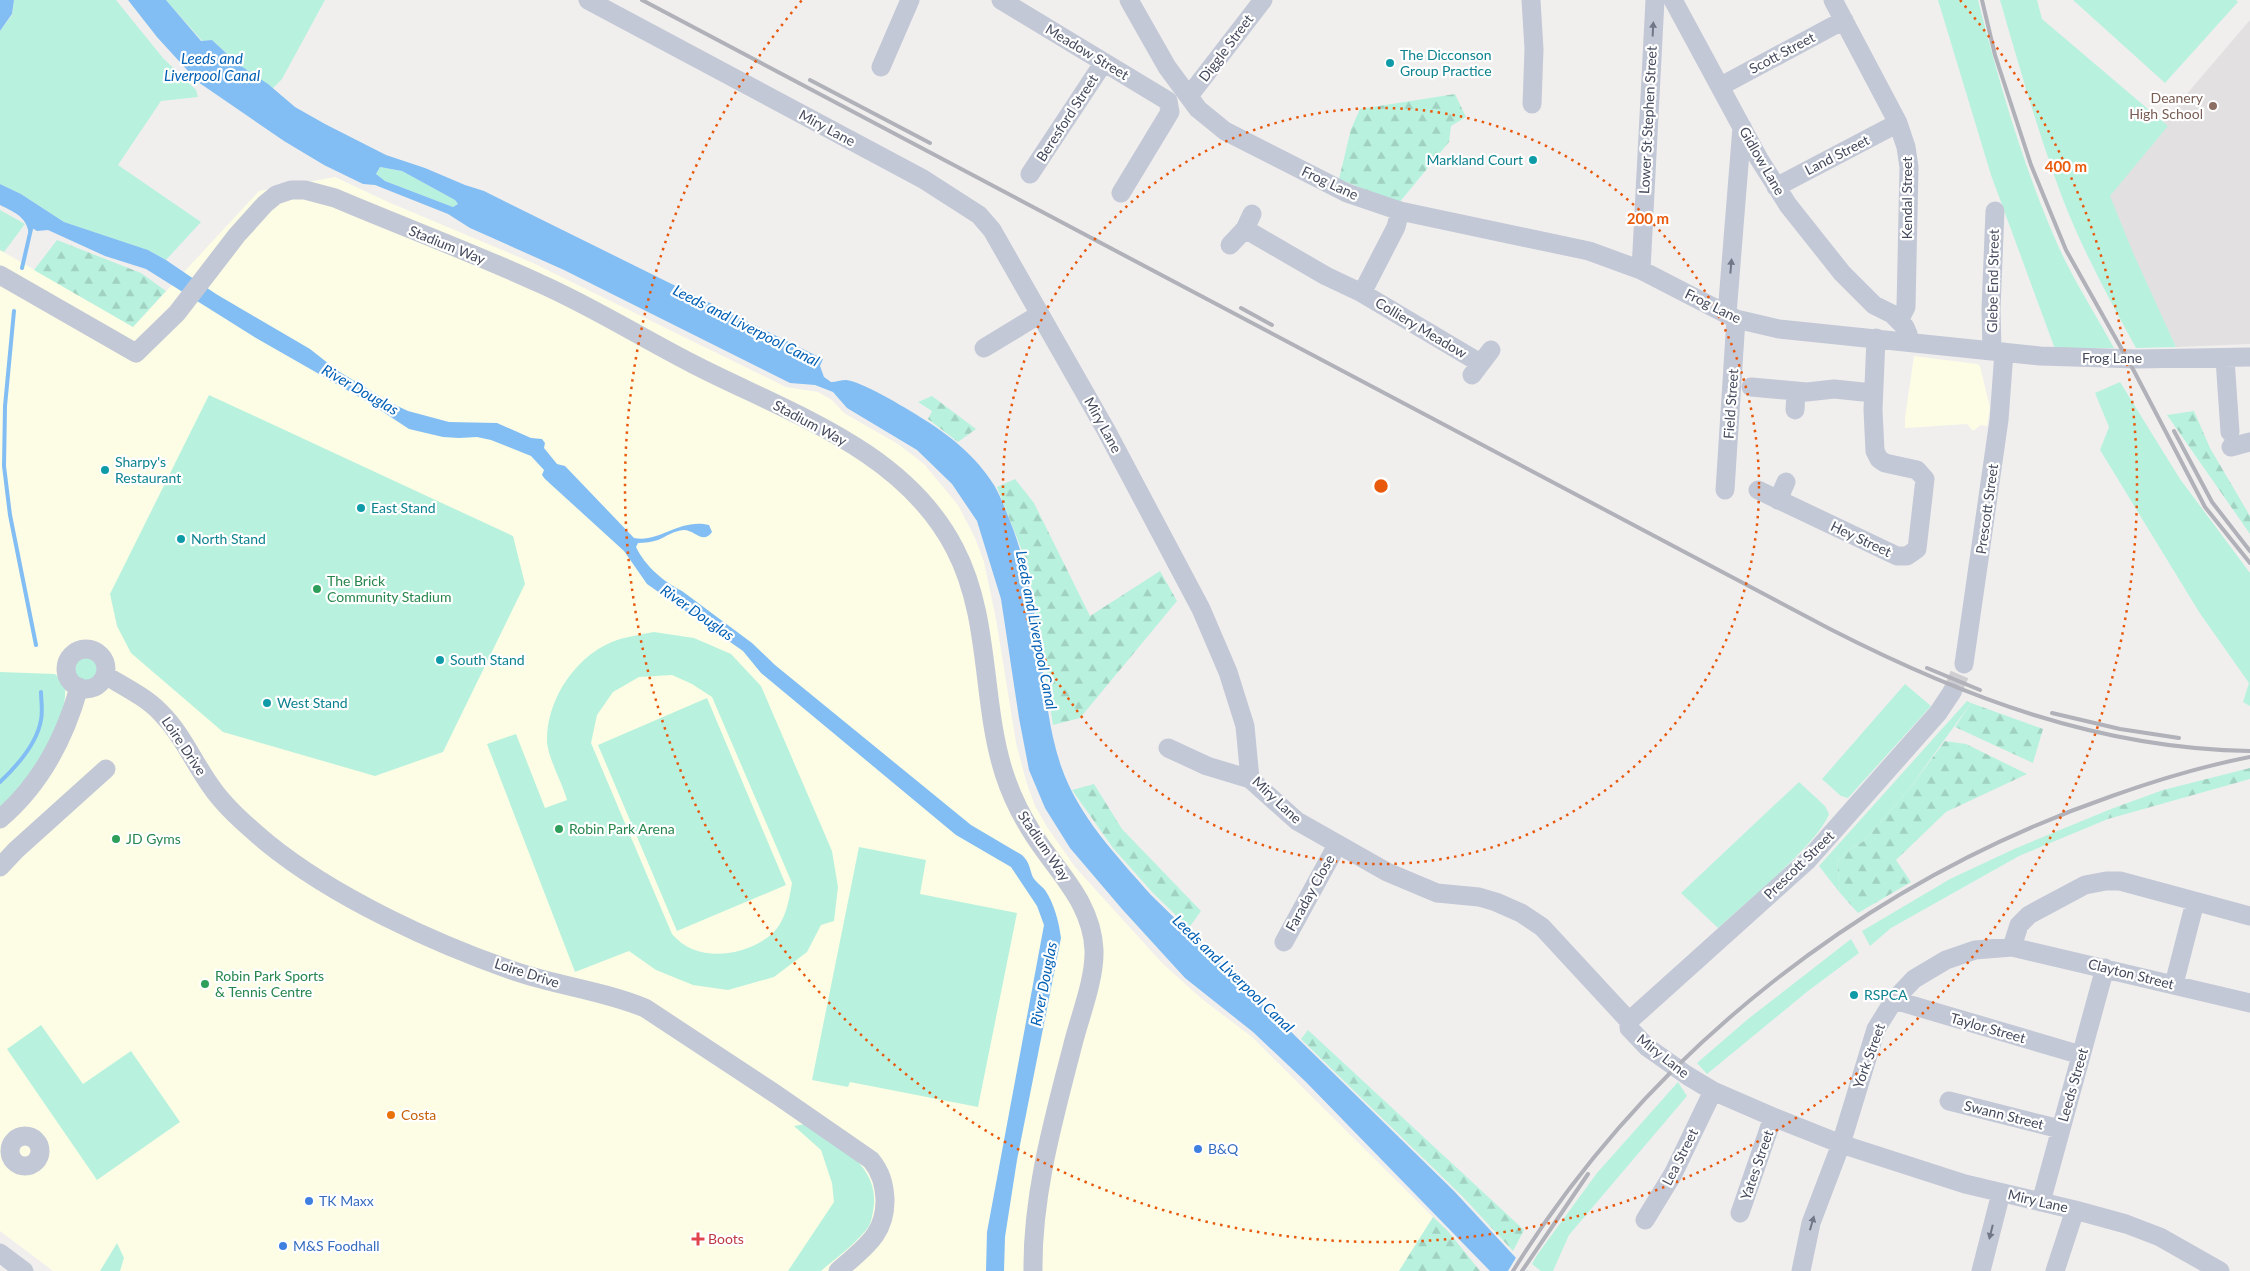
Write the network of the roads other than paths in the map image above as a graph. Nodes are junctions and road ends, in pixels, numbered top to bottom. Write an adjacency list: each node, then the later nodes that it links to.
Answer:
1 (588, 0): 28 (street, Miry Lane)
2 (910, 0): 12 (street)
3 (1000, 0): 11 (street, Meadow Street)
4 (1263, 0): 14 (street, Diggle Street)
5 (1531, 0): 15 (street)
6 (1655, 0): 24 (street, Lower St Stephen Street, one-way to 6)
7 (1673, 0): 13 (street, Gidlow Lane)
8 (1832, 0): 10 (street, Kendal Street)
9 (1136, 4): 14 (street, Frog Lane)
10 (1844, 20): 13 (street, Scott Street); 16 (street, Kendal Street)
11 (1104, 62): 18 (street, Beresford Street); 20 (street, Meadow Street)
12 (881, 67)
13 (1720, 86): 17 (street, Gidlow Lane)
14 (1189, 96): 21 (street, Frog Lane)
15 (1532, 104)
16 (1898, 123): 19 (street, Land Street); 30 (street, Kendal Street)
17 (1743, 126): 19 (street, Gidlow Lane); 29 (street, Field Street, one-way to 17)
18 (1030, 174)
19 (1776, 187): 27 (street, Gidlow Lane)
20 (1121, 193)
21 (1400, 211): 24 (street, Frog Lane); 26 (street, Colliery Meadow)
22 (1995, 211): 34 (street, Glebe End Street)
23 (1230, 244): 26 (street, Colliery Meadow)
24 (1641, 270): 29 (street, Frog Lane)
25 (0, 275): 81 (street, Stadium Way)
26 (1362, 293): 37 (street, Colliery Meadow)
27 (1874, 305): 30 (street, Gidlow Lane); 31 (street, Gidlow Lane)
28 (1040, 314): 33 (street); 53 (street, Miry Lane)
29 (1732, 317): 31 (street, Frog Lane); 44 (street, Field Street)
30 (1899, 321): 32 (street)
31 (1881, 339): 32 (street, Frog Lane); 40 (street, Gidlow Lane)
32 (1909, 342): 34 (street, Frog Lane)
33 (984, 348)
34 (1998, 352): 36 (street, Frog Lane); 47 (street, Prescott Street)
35 (2250, 357): 36 (street, Frog Lane)
36 (2225, 359): 42 (street)
37 (1481, 363)
38 (1751, 387): 39 (street)
39 (1796, 391): 40 (street); 41 (street)
40 (1874, 393): 46 (street, Hey Street)
41 (1794, 410)
42 (2250, 442)
43 (1786, 482): 46 (street)
44 (1725, 490)
45 (1758, 490): 46 (street, Hey Street)
46 (1778, 500)
47 (1964, 664)
48 (105, 675): 49 (street); 49 (street); 80 (street, Loire Drive)
49 (79, 687): 54 (street)
50 (1952, 692): 65 (street, Prescott Street)
51 (1168, 748): 53 (street)
52 (106, 769): 56 (street)
53 (1250, 779): 55 (street, Miry Lane)
54 (0, 818)
55 (1337, 845): 59 (street, Faraday Close); 65 (street, Miry Lane)
56 (0, 867)
57 (2195, 902): 58 (street); 60 (street); 62 (street)
58 (2250, 916)
59 (1284, 942)
60 (2012, 947): 61 (street, Clayton Street); 63 (street, York Street)
61 (2105, 968): 62 (street, Clayton Street); 66 (street, Leeds Street)
62 (2174, 984): 64 (street, Clayton Street)
63 (1894, 1000): 66 (street, Taylor Street); 71 (street, York Street)
64 (2250, 1003)
65 (1629, 1021): 67 (street, Miry Lane)
66 (2082, 1055): 70 (street, Leeds Street)
67 (1712, 1091): 69 (street, Miry Lane); 76 (street, Lea Street)
68 (1949, 1101): 70 (street, Swann Street)
69 (1773, 1117): 71 (street, Miry Lane); 75 (street, Yates Street)
70 (2060, 1130): 73 (street, Leeds Street)
71 (1841, 1144): 72 (street, Miry Lane); 82 (street, York Street, one-way to 71)
72 (2002, 1192): 73 (street, Miry Lane); 83 (street, one-way to 83)
73 (2041, 1202): 74 (street, Miry Lane)
74 (2076, 1210): 78 (street, Miry Lane); 84 (street)
75 (1740, 1213)
76 (1645, 1220)
77 (0, 1254): 79 (street)
78 (2216, 1270)
79 (24, 1271)
80 (838, 1271)
81 (1033, 1271)
82 (1801, 1271)
83 (1981, 1271)
84 (2055, 1271)

